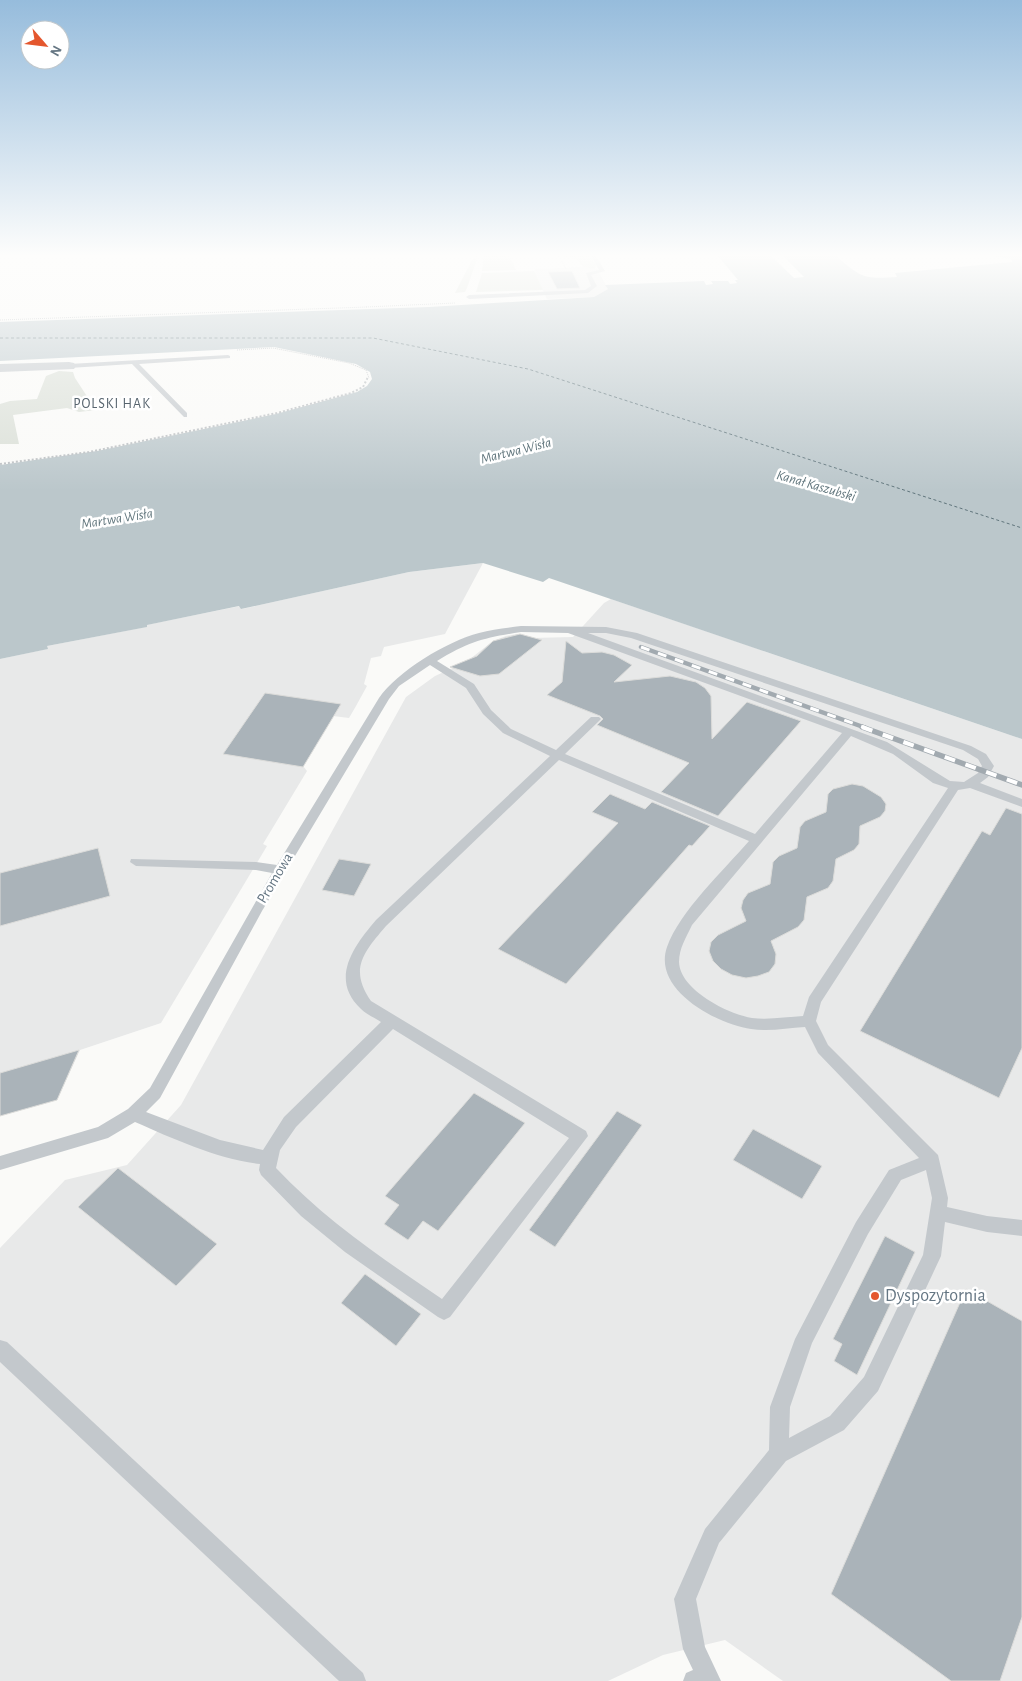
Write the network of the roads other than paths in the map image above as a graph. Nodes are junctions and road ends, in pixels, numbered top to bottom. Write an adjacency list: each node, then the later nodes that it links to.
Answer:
1 (228, 357): 2 (lane)
2 (135, 364): 3 (lane); 5 (lane)
3 (69, 366): 4 (street)
4 (0, 368)
5 (184, 415)
6 (572, 631): 7 (lane, Promowa); 9 (lane); 11 (lane)
7 (430, 661): 10 (lane); 16 (lane, Promowa)
8 (595, 719): 10 (lane)
9 (849, 732): 12 (lane); 14 (lane)
10 (557, 754): 14 (lane); 17 (lane)
11 (971, 784): 12 (lane); 13 (lane)
12 (955, 786): 18 (lane)
13 (1022, 803)
14 (757, 840): 18 (lane)
15 (136, 862): 16 (lane)
16 (280, 870): 19 (lane, Promowa)
17 (391, 1021): 20 (lane); 20 (lane)
18 (808, 1021): 21 (lane)
19 (134, 1114): 20 (lane); 22 (lane, Promowa)
20 (270, 1158)
21 (932, 1160): 23 (lane); 26 (lane)
22 (0, 1163)
23 (937, 1212): 24 (lane); 26 (lane)
24 (1022, 1228)
25 (0, 1349): 28 (lane)
26 (779, 1454): 27 (lane)
27 (704, 1679)
28 (355, 1681)

